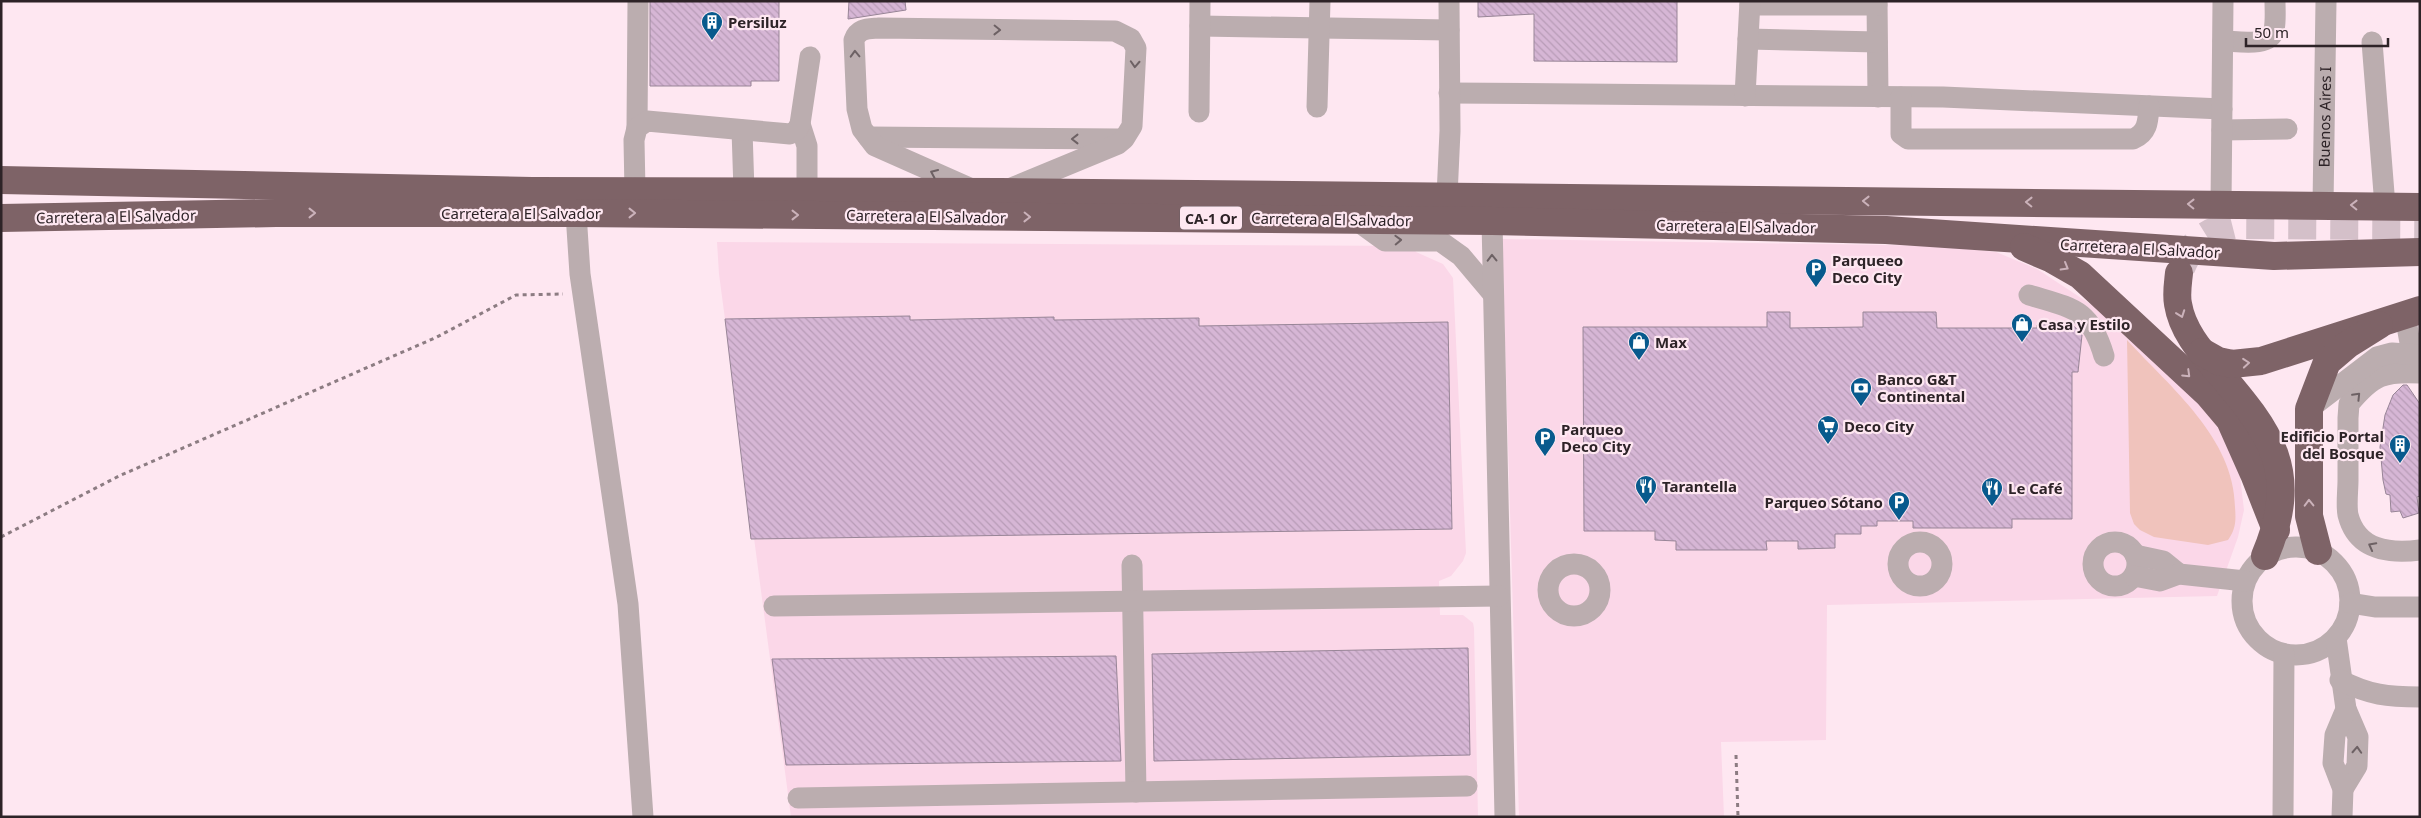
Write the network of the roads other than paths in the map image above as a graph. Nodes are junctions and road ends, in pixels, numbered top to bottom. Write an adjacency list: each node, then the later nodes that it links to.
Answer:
1 (638, 1): 27 (street)
2 (1200, 1): 10 (street)
3 (1320, 1): 11 (street)
4 (1449, 1): 12 (street)
5 (2223, 1): 14 (street)
6 (2275, 1): 14 (street)
7 (2326, 1): 41 (street, Buenos Aires I)
8 (1750, 3): 9 (street); 13 (street)
9 (1877, 3): 15 (street)
10 (1200, 26): 11 (street); 24 (street)
11 (1320, 27): 12 (street); 23 (street)
12 (1449, 30): 18 (street)
13 (1748, 40): 15 (street); 19 (street)
14 (2223, 41): 25 (street)
15 (1877, 42): 20 (street)
16 (2372, 42): 42 (street)
17 (810, 57): 26 (street)
18 (1449, 93): 19 (street); 39 (street)
19 (1746, 96): 20 (street)
20 (1878, 97): 21 (street)
21 (1901, 97): 22 (street); 22 (street)
22 (2149, 106): 25 (street)
23 (1317, 107)
24 (1199, 112)
25 (2222, 120): 29 (street); 40 (street)
26 (800, 124): 28 (street); 36 (street)
27 (637, 128): 28 (street); 34 (street)
28 (742, 130): 35 (street)
29 (2287, 130)
30 (868, 137): 31 (street, one-way to 30); 31 (street, one-way to 31); 37 (street, one-way to 30)
31 (1124, 139): 37 (street)
32 (1, 180): 33 (highway, Carretera a El Salvador / CA-1 Or)
33 (249, 185): 34 (highway, Carretera a El Salvador / CA-1 Or); 38 (highway)
34 (635, 191): 35 (highway, Carretera a El Salvador / CA-1 Or)
35 (744, 192): 36 (highway, Carretera a El Salvador / CA-1 Or)
36 (807, 192): 37 (highway, Carretera a El Salvador / CA-1 Or)
37 (990, 192): 39 (highway, Carretera a El Salvador / CA-1 Or)
38 (1, 194)
39 (1447, 196): 40 (highway, Carretera a El Salvador / CA-1 Or, one-way to 39)
40 (2221, 204): 41 (highway, Carretera a El Salvador / CA-1 Or)
41 (2324, 205): 42 (highway, Carretera a El Salvador / CA-1 Or, one-way to 41)
42 (2385, 206): 43 (highway, Carretera a El Salvador / CA-1 Or)
43 (2420, 206)
44 (276, 213): 45 (highway, Carretera a El Salvador / CA-1 Or, one-way to 45); 46 (highway, Carretera a El Salvador / CA-1 Or); 49 (highway)
45 (576, 213): 47 (highway, Carretera a El Salvador / CA-1 Or, one-way to 47); 82 (street)
46 (1, 218)
47 (1356, 220): 48 (highway, Carretera a El Salvador / CA-1 Or); 53 (street, one-way to 53)
48 (1492, 221): 50 (highway, Carretera a El Salvador / CA-1 Or); 53 (street, one-way to 48)
49 (1, 236)
50 (2005, 240): 51 (highway, Carretera a El Salvador / CA-1 Or); 61 (highway, one-way to 61)
51 (2420, 252)
52 (2179, 274): 57 (highway, one-way to 57)
53 (1493, 294): 70 (street)
54 (2029, 295): 58 (street)
55 (2413, 313): 56 (highway); 59 (street)
56 (2379, 325): 57 (highway, one-way to 56); 60 (highway)
57 (2200, 351): 61 (highway)
58 (2104, 356)
59 (2417, 361): 60 (street); 62 (street, one-way to 59)
60 (2310, 409): 63 (highway, one-way to 60)
61 (2276, 530): 65 (highway)
62 (2420, 550)
63 (2318, 551): 65 (street); 72 (street)
64 (2135, 554): 67 (street); 68 (street); 68 (street)
65 (2264, 556): 69 (street)
66 (1132, 565): 71 (street)
67 (2179, 574): 68 (street); 69 (street)
68 (2134, 576)
69 (2245, 581): 76 (street)
70 (1499, 596): 71 (street); 83 (street)
71 (1134, 601): 74 (street); 80 (street)
72 (2350, 603): 73 (street); 75 (street)
73 (2417, 605)
74 (774, 606)
75 (2336, 638): 76 (street); 77 (street)
76 (2284, 654): 84 (street)
77 (2340, 680): 78 (street); 85 (street)
78 (2420, 697)
79 (1467, 786): 80 (street)
80 (1136, 792): 81 (street)
81 (798, 798)
82 (643, 817)
83 (1505, 817)
84 (2283, 817)
85 (2342, 817)

